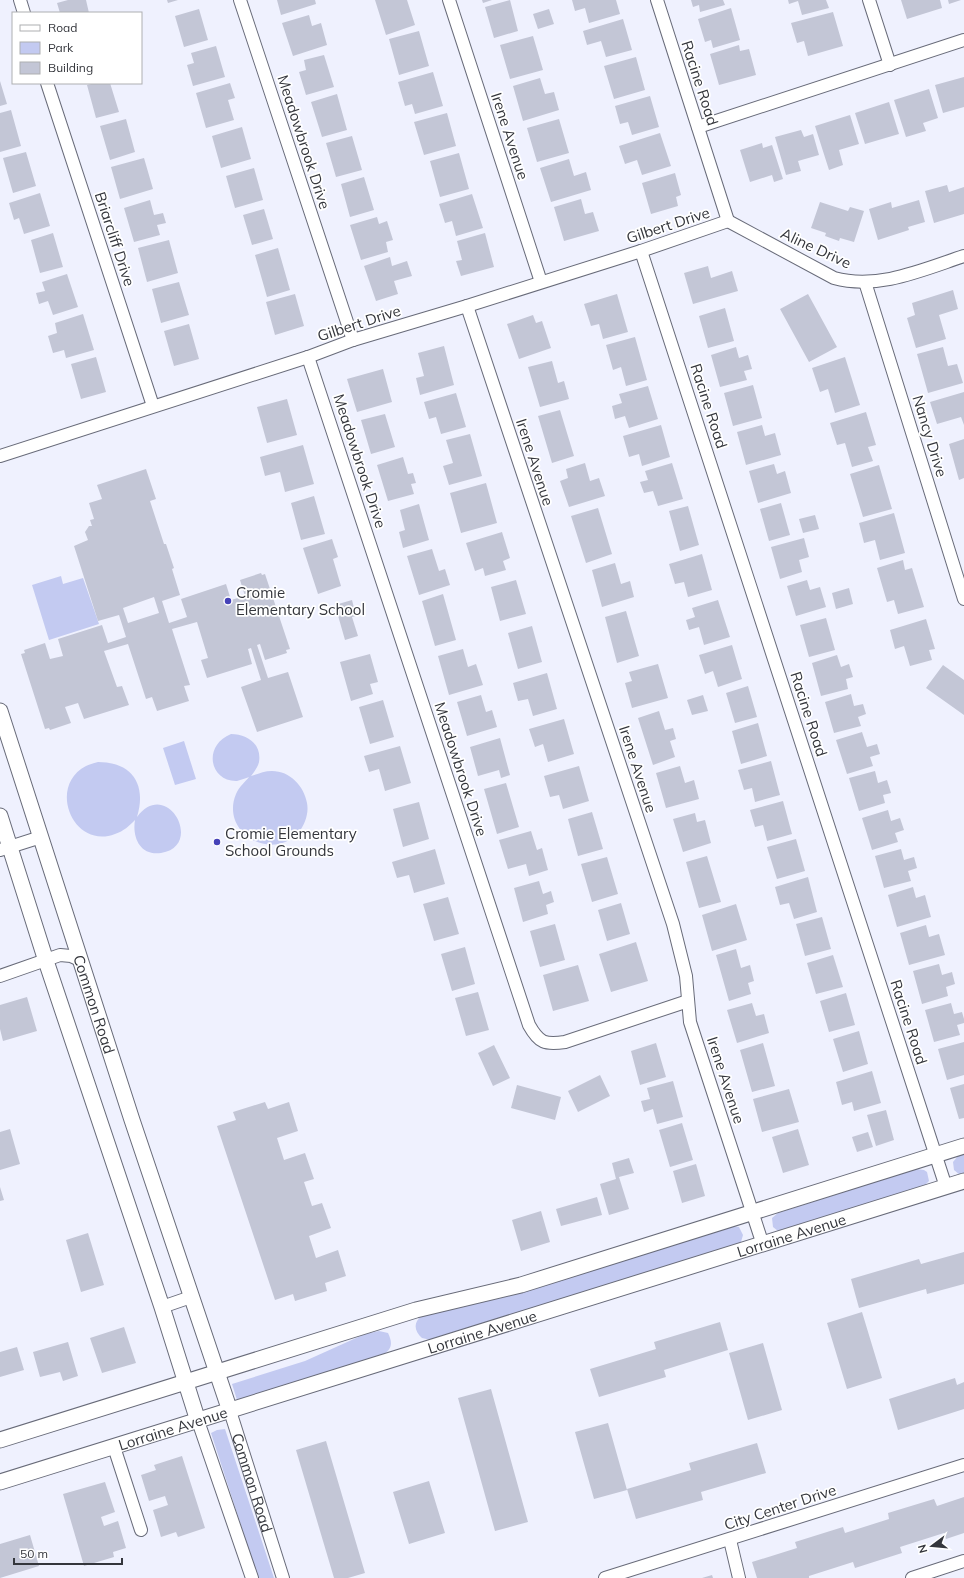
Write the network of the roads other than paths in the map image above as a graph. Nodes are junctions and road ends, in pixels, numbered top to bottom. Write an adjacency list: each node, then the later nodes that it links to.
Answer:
1 (20, 0): 6 (street)
2 (240, 0): 17 (street, Meadowbrook Drive)
3 (449, 0): 14 (street, Irene Avenue)
4 (657, 0): 10 (street, Racine Road)
5 (869, 0): 8 (street)
6 (24, 12)
7 (964, 40): 8 (street)
8 (890, 65): 10 (street)
9 (47, 84): 19 (street, Briarcliff Drive)
10 (698, 127): 11 (street, Racine Road)
11 (728, 222): 12 (street, Gilbert Drive); 15 (street, Aline Drive)
12 (641, 251): 14 (street, Gilbert Drive); 31 (street, Racine Road)
13 (964, 256): 15 (street, Aline Drive)
14 (541, 282): 16 (street, Gilbert Drive)
15 (865, 282): 21 (street, Nancy Drive)
16 (467, 306): 17 (street, Gilbert Drive); 29 (street, Irene Avenue)
17 (353, 340): 18 (street, Gilbert Drive)
18 (308, 356): 19 (street, Gilbert Drive); 29 (street, Meadowbrook Drive)
19 (154, 406): 20 (street, Gilbert Drive)
20 (0, 456)
21 (964, 599)
22 (0, 711): 24 (street, Common Road)
23 (0, 816): 25 (street, Common Road)
24 (41, 838): 25 (street); 26 (street, Common Road)
25 (5, 849): 27 (street, Common Road)
26 (80, 960): 27 (street); 36 (street, Common Road)
27 (46, 961): 28 (street); 37 (street, Common Road)
28 (0, 976)
29 (688, 1001): 34 (street, Irene Avenue)
30 (964, 1146): 31 (street)
31 (936, 1155): 33 (street, Racine Road); 34 (street)
32 (964, 1182): 33 (street, Lorraine Avenue)
33 (946, 1187): 35 (street, Lorraine Avenue)
34 (752, 1212): 35 (street, Irene Avenue); 38 (street)
35 (763, 1245): 40 (street, Lorraine Avenue)
36 (191, 1297): 37 (street); 38 (street, Common Road)
37 (162, 1307): 39 (street, Common Road)
38 (217, 1372): 39 (street); 40 (street, Common Road)
39 (186, 1382): 41 (street, Common Road); 42 (street)
40 (230, 1411): 41 (street, Lorraine Avenue); 50 (street, Common Road)
41 (198, 1421): 43 (street, Lorraine Avenue); 49 (street, Common Road)
42 (0, 1440)
43 (114, 1447): 45 (street, Lorraine Avenue); 46 (street)
44 (964, 1465): 47 (street, City Center Drive)
45 (0, 1482)
46 (141, 1530)
47 (730, 1540): 51 (street, City Center Drive); 52 (street)
48 (964, 1562): 53 (street)
49 (252, 1578)
50 (283, 1578)
51 (605, 1578)
52 (739, 1578)
53 (912, 1578)

